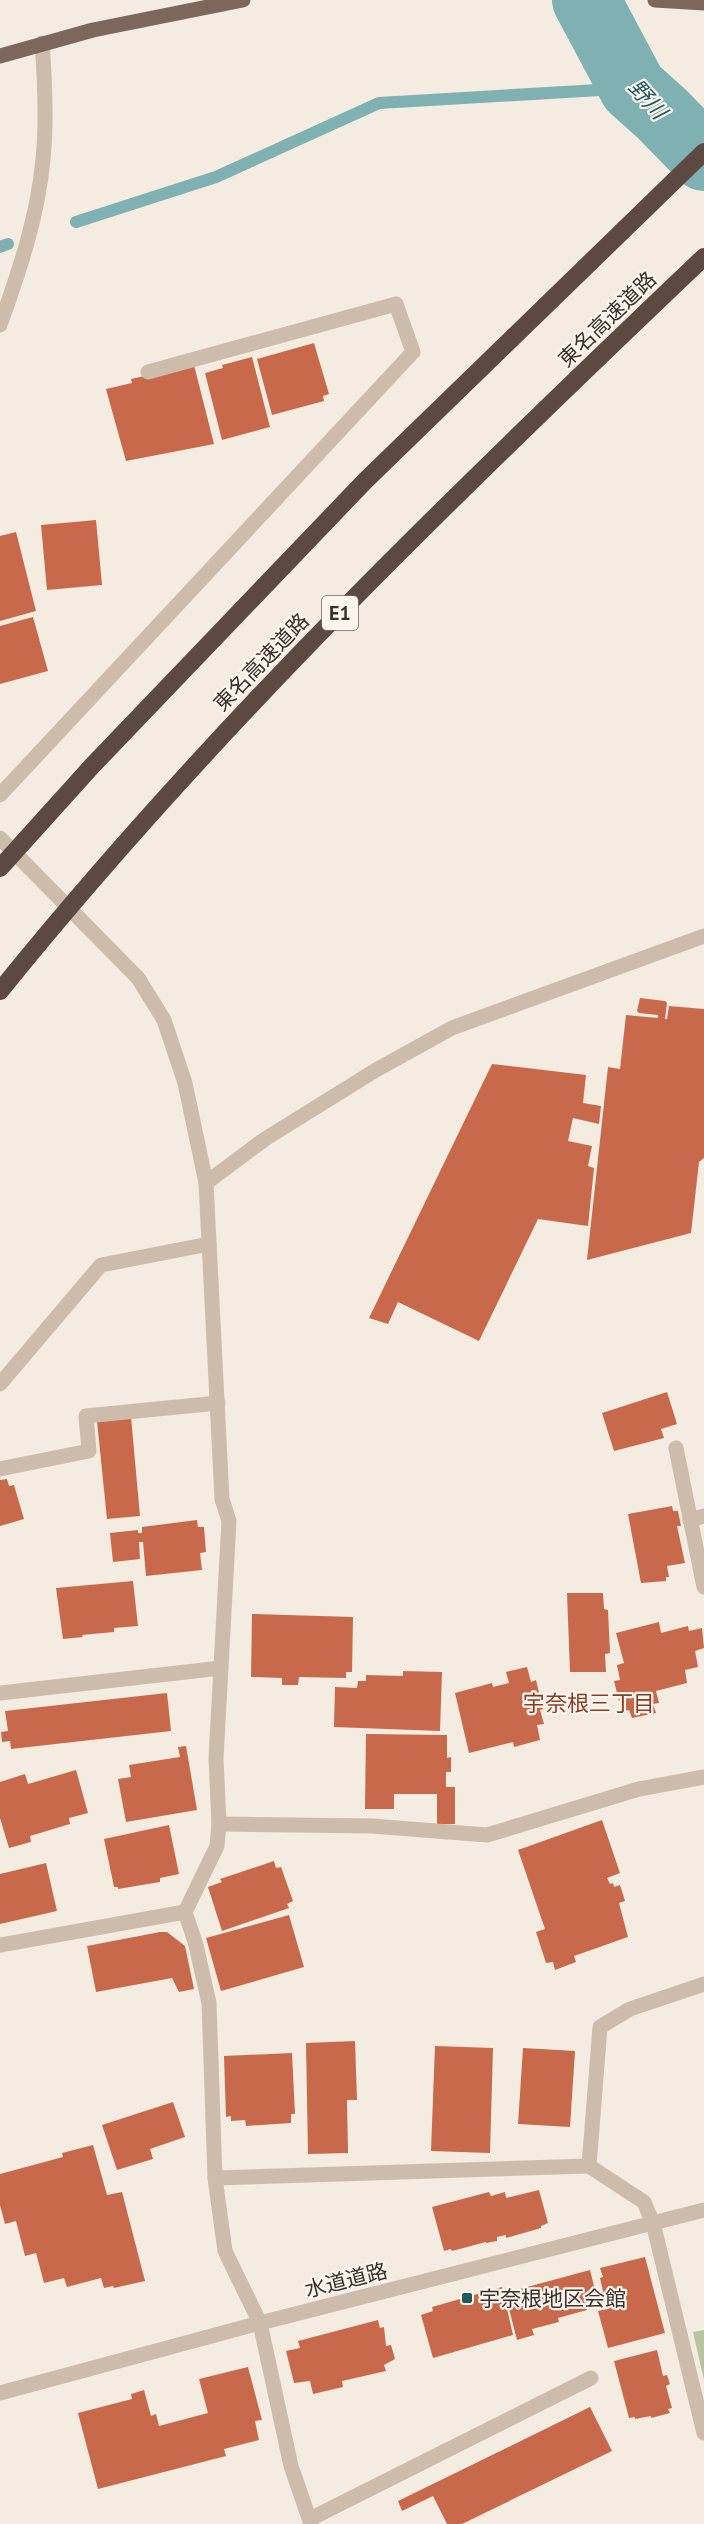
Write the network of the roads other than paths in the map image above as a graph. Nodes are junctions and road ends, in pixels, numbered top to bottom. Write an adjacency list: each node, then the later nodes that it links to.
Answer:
1 (243, 0): 4 (main road)
2 (655, 0): 3 (main road)
3 (701, 3)
4 (42, 43): 5 (main road); 8 (street)
5 (0, 56)
6 (704, 152): 12 (highway, bridge)
7 (704, 257): 14 (highway, 東名高速道路 / E1, bridge)
8 (0, 325)
9 (148, 372): 10 (street)
10 (0, 795)
11 (0, 838): 15 (street)
12 (0, 868)
13 (704, 936): 15 (street)
14 (0, 991)
15 (206, 1183): 16 (street)
16 (209, 1244): 17 (street); 18 (street)
17 (0, 1384)
18 (218, 1403): 20 (street); 23 (street)
19 (676, 1448): 21 (street)
20 (0, 1469)
21 (697, 1518): 22 (street)
22 (704, 1587)
23 (221, 1668): 24 (street); 26 (street)
24 (0, 1693)
25 (704, 1777): 26 (street)
26 (219, 1824): 27 (street)
27 (185, 1912): 28 (street); 31 (street)
28 (0, 1946)
29 (704, 1984): 30 (street)
30 (589, 2166): 31 (street); 33 (street)
31 (215, 2178): 34 (street)
32 (704, 2210): 33 (street, 水道道路)
33 (653, 2223): 34 (street, 水道道路); 37 (street)
34 (260, 2323): 36 (street, 水道道路); 38 (street)
35 (591, 2379): 38 (street)
36 (0, 2393)
37 (704, 2433)
38 (310, 2522)

